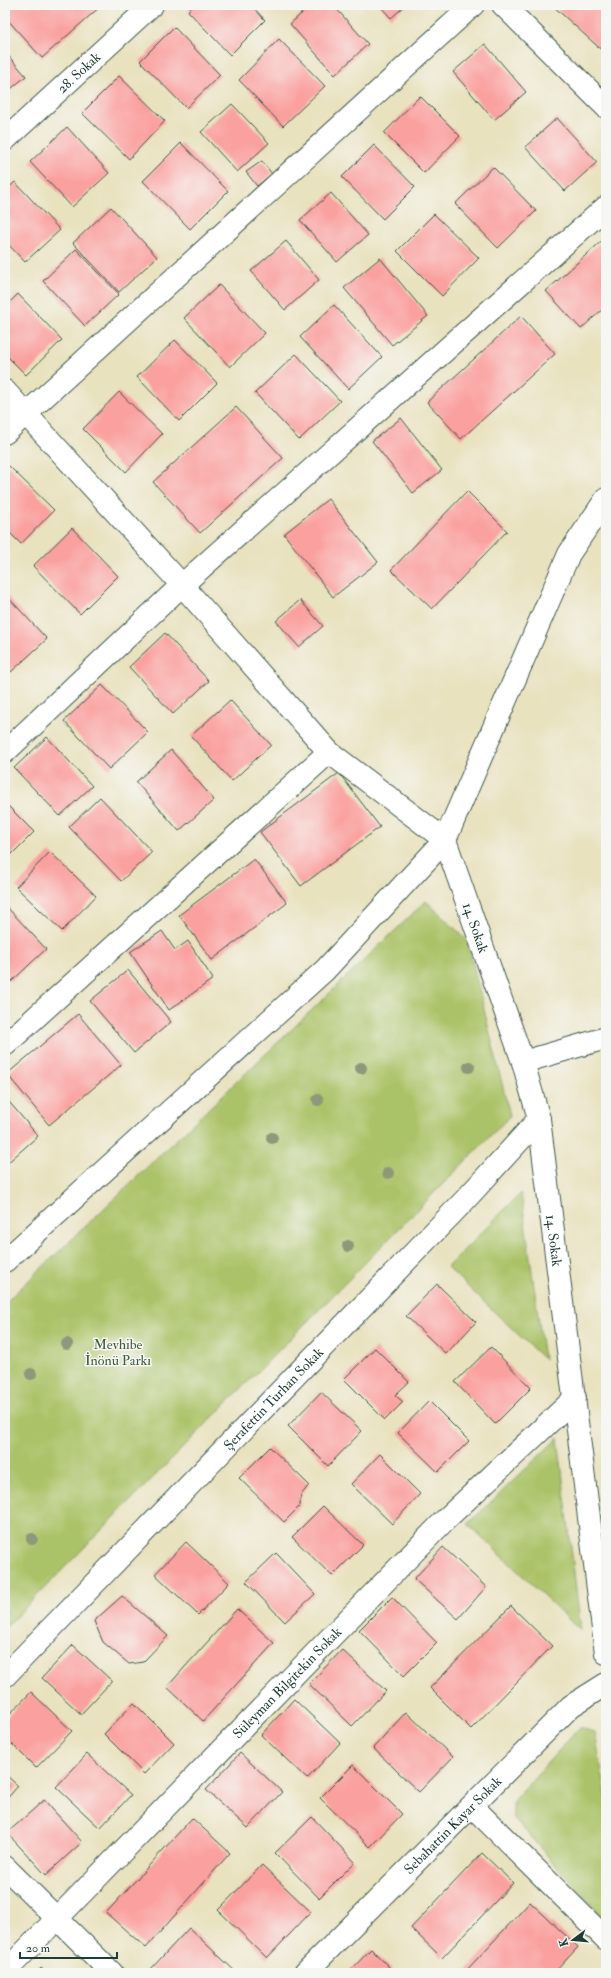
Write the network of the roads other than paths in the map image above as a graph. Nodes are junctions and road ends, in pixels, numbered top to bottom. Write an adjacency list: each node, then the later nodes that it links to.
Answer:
1 (152, 5): 5 (street, 28. Sokak)
2 (473, 5): 8 (street)
3 (503, 5): 4 (street)
4 (606, 106)
5 (5, 140)
6 (606, 206): 11 (street)
7 (5, 391): 8 (street)
8 (24, 414): 9 (street); 11 (street)
9 (5, 433)
10 (606, 499): 14 (street)
11 (182, 585): 12 (street); 13 (street)
12 (5, 752)
13 (329, 752): 14 (street); 16 (street)
14 (445, 840): 17 (street, 14. Sokak); 19 (street)
15 (606, 1038): 17 (street)
16 (5, 1045)
17 (523, 1062): 18 (street, 14. Sokak)
18 (539, 1119): 20 (street, 14. Sokak); 22 (street, Şerafettin Turhan Sokak)
19 (5, 1261)
20 (575, 1398): 21 (street, 14. Sokak); 26 (street, Süleyman Bilgitekin Sokak)
21 (606, 1653)
22 (5, 1676)
23 (606, 1684): 24 (street, Sebahattin Kayar Sokak)
24 (472, 1806): 27 (street); 30 (street, Sebahattin Kayar Sokak)
25 (5, 1867): 26 (street)
26 (57, 1920): 28 (street, Süleyman Bilgitekin Sokak); 29 (street)
27 (606, 1939)
28 (5, 1972)
29 (112, 1973)
30 (305, 1973)

